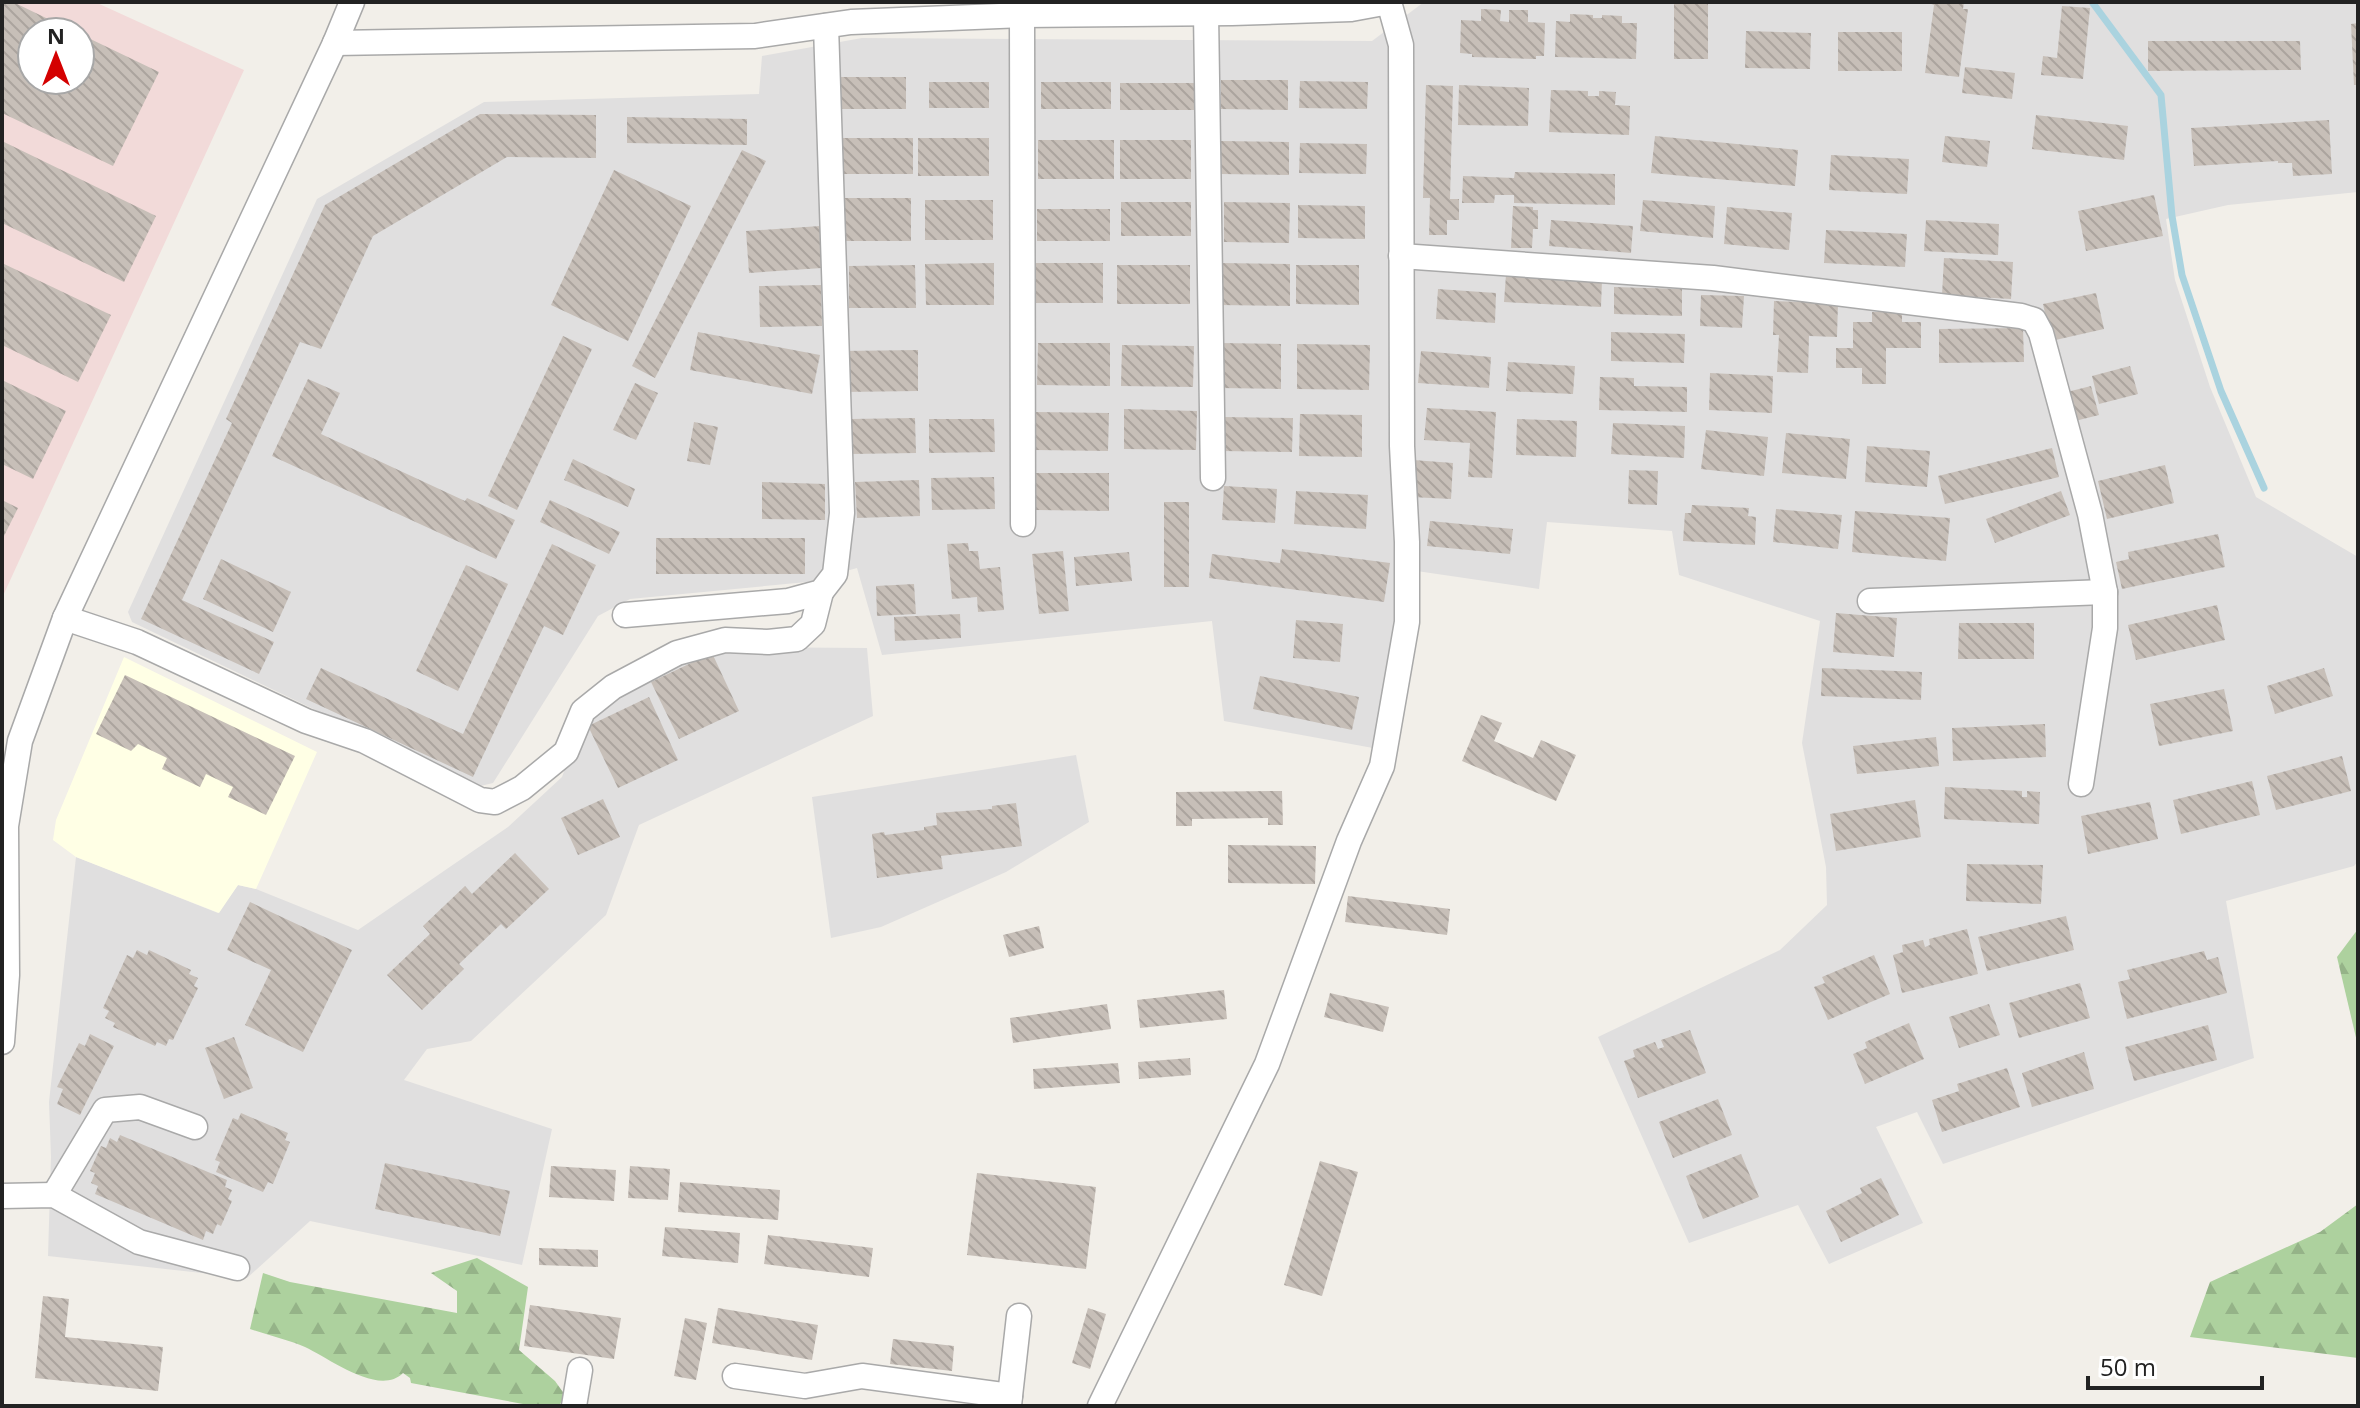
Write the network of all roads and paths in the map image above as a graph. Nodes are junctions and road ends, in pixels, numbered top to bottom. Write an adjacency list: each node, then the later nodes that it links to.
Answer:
1 (352, 2): 6 (street)
2 (1389, 2): 3 (street); 7 (street)
3 (1206, 13): 4 (street); 8 (street)
4 (1022, 15): 5 (street); 9 (street)
5 (826, 26): 6 (street); 10 (street)
6 (335, 43): 14 (street)
7 (1401, 256): 11 (street); 26 (street)
8 (1213, 478)
9 (1023, 524)
10 (821, 592): 13 (street); 14 (street)
11 (2105, 592): 12 (street); 15 (street)
12 (1870, 601)
13 (625, 615)
14 (65, 618): 16 (street)
15 (2081, 784)
16 (2, 1042)
17 (195, 1127): 18 (street)
18 (54, 1195): 19 (street); 20 (street)
19 (2, 1196)
20 (237, 1268)
21 (1019, 1316): 24 (street)
22 (580, 1370): 25 (street)
23 (735, 1376): 24 (street)
24 (1010, 1401)
25 (574, 1406)
26 (1100, 1406)

